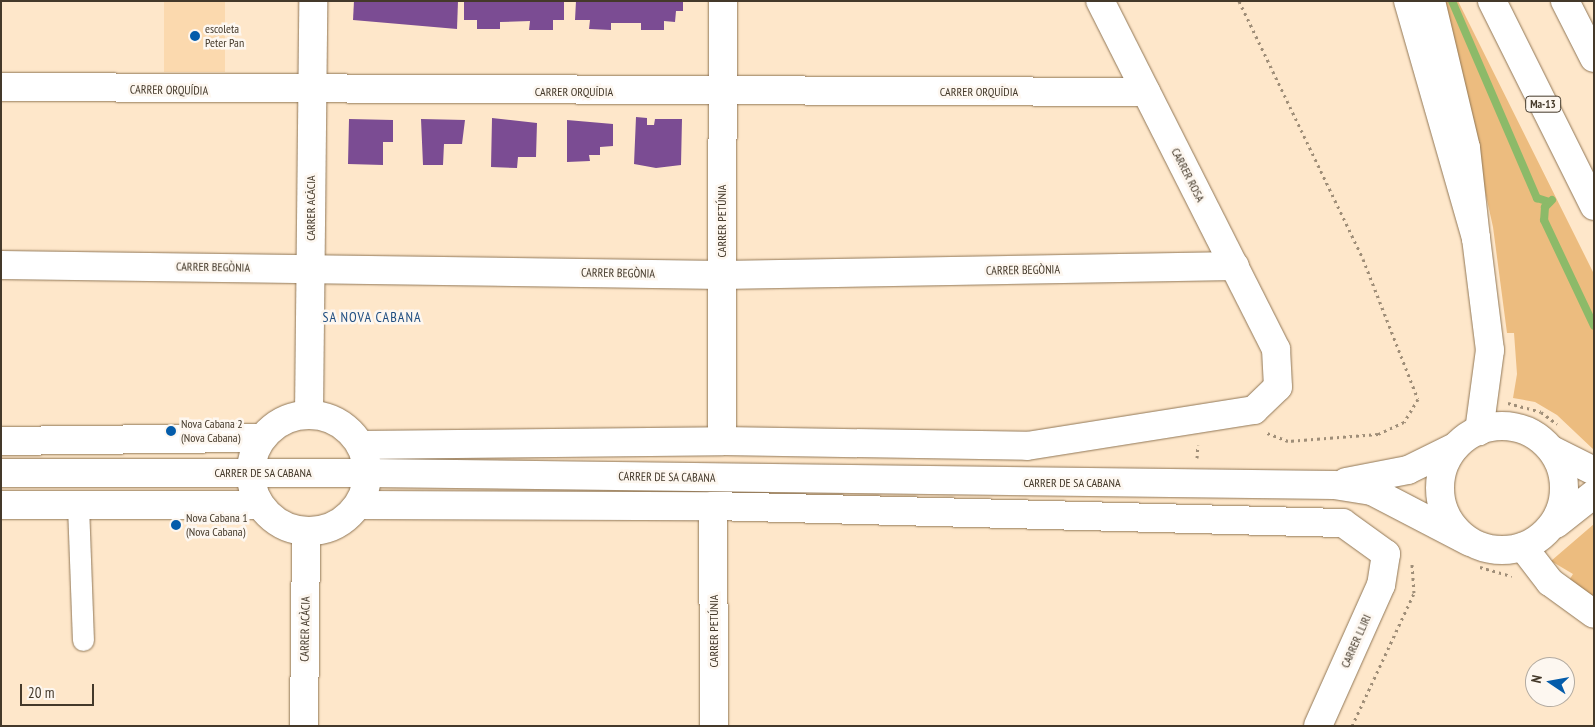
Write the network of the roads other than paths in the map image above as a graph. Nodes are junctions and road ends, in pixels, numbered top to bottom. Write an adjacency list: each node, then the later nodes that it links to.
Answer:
1 (313, 1): 11 (main road, CARRER ACÀCIA)
2 (723, 1): 10 (main road, CARRER PETÚNIA)
3 (1100, 1): 12 (main road, CARRER ROSA)
4 (1408, 1): 14 (main road)
5 (1431, 1): 14 (main road)
6 (1492, 1): 13 (main road, Ma-13)
7 (1566, 1): 8 (main road)
8 (1594, 58)
9 (1, 87): 11 (main road, CARRER ORQUÍDIA)
10 (723, 91): 11 (main road, CARRER ORQUÍDIA); 12 (main road, CARRER ORQUÍDIA); 18 (main road, CARRER PETÚNIA)
11 (312, 92): 17 (main road, CARRER ACÀCIA)
12 (1146, 92): 16 (main road, CARRER ROSA)
13 (1594, 206)
14 (1476, 238): 20 (main road)
15 (1, 265): 17 (main road, CARRER BEGÒNIA)
16 (1235, 266): 18 (main road, CARRER BEGÒNIA); 24 (main road, CARRER ROSA)
17 (311, 268): 18 (main road, CARRER BEGÒNIA); 19 (main road, CARRER ACÀCIA)
18 (722, 275): 24 (main road, CARRER PETÚNIA)
19 (309, 414): 21 (main road); 25 (main road)
20 (1479, 431): 22 (main road); 26 (main road)
21 (262, 438): 23 (main road); 29 (main road)
22 (1557, 439): 27 (main road); 39 (main road)
23 (1, 441)
24 (722, 441): 25 (main road)
25 (361, 445): 30 (main road)
26 (1455, 447): 31 (main road, CARRER DE SA CABANA); 40 (main road)
27 (1594, 471)
28 (1, 473): 29 (main road, CARRER DE SA CABANA)
29 (251, 473): 30 (main road, CARRER DE SA CABANA); 34 (main road)
30 (368, 473): 31 (main road, CARRER DE SA CABANA); 35 (main road)
31 (1334, 485): 40 (main road, CARRER DE SA CABANA)
32 (1594, 494): 39 (main road)
33 (1, 505): 36 (main road)
34 (260, 505): 36 (main road); 38 (main road)
35 (359, 505): 37 (main road); 38 (main road)
36 (78, 506): 43 (street)
37 (713, 506): 45 (main road, CARRER PETÚNIA); 46 (main road, CARRER LLIRI)
38 (306, 532): 44 (main road, CARRER ACÀCIA)
39 (1548, 532): 41 (main road)
40 (1470, 542): 41 (main road)
41 (1522, 547): 42 (main road)
42 (1594, 614)
43 (84, 640)
44 (304, 726)
45 (714, 726)
46 (1318, 726)

